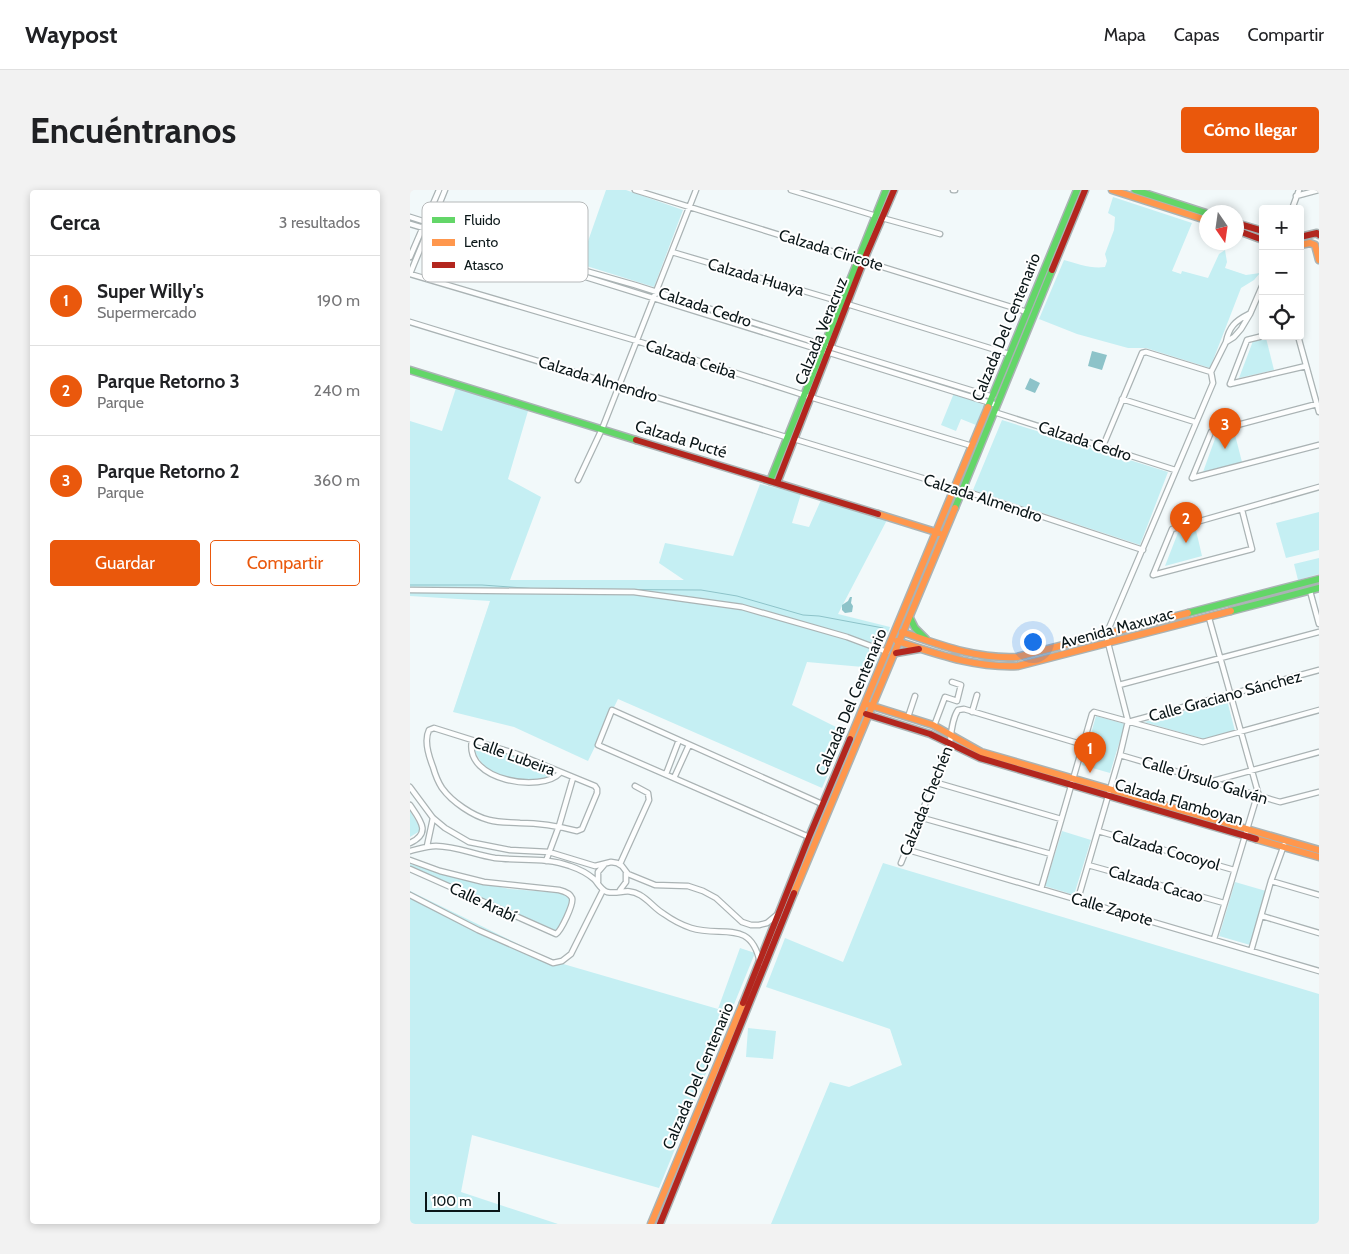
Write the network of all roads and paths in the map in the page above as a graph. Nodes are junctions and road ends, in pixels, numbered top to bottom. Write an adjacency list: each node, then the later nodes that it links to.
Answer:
1 (439, 190): 15 (street)
2 (445, 190): 16 (street)
3 (635, 190): 18 (street, Calzada Ciricote)
4 (696, 190): 18 (street)
5 (791, 190): 21 (street)
6 (886, 190): 21 (main road, Calzada Veracruz)
7 (894, 190): 21 (main road, Calzada Veracruz)
8 (1077, 190): 50 (main road, Calzada Del Centenario)
9 (1085, 190): 66 (main road, Calzada Del Centenario)
10 (1112, 190): 22 (main road)
11 (1135, 190): 19 (main road)
12 (1299, 190): 14 (street)
13 (1319, 190): 14 (street)
14 (1296, 196): 17 (street)
15 (435, 202)
16 (439, 202)
17 (1293, 205)
18 (689, 207): 37 (street); 39 (street, Calzada Ciricote)
19 (1199, 211)
20 (410, 217): 23 (street, Calzada Cedro)
21 (879, 217): 30 (street); 39 (main road, Calzada Veracruz)
22 (1199, 218)
23 (422, 221)
24 (410, 224): 26 (street, Calzada Cedro)
25 (1244, 226): 27 (main road)
26 (422, 228)
27 (1259, 231)
28 (422, 233): 38 (street)
29 (1244, 233): 34 (main road)
30 (940, 234)
31 (1319, 234): 33 (main road); 35 (street)
32 (422, 235): 42 (street)
33 (1304, 236)
34 (1259, 239)
35 (1310, 243): 36 (main road); 40 (main road)
36 (1304, 244)
37 (672, 252): 46 (street); 49 (street, Calzada Huaya)
38 (410, 257)
39 (862, 259): 49 (main road, Calzada Veracruz); 50 (street, Calzada Ciricote)
40 (1319, 260)
41 (588, 272): 46 (street, Calzada Cedro)
42 (410, 274): 43 (street, Calzada Ceiba)
43 (422, 278)
44 (588, 278): 48 (street, Calzada Cedro)
45 (437, 282): 55 (street, Calzada Ceiba)
46 (656, 291): 48 (street); 57 (street, Calzada Cedro)
47 (1259, 293): 51 (street)
48 (654, 298): 55 (street); 57 (street, Calzada Cedro)
49 (844, 303): 57 (main road, Calzada Veracruz); 58 (street, Calzada Huaya)
50 (1027, 312): 58 (main road, Calzada Del Centenario)
51 (1250, 314): 56 (street); 56 (street)
52 (410, 322): 62 (street, Calzada Almendro)
53 (1259, 337): 59 (street)
54 (1299, 340): 59 (street)
55 (637, 341): 62 (street); 63 (street, Calzada Ceiba)
56 (1226, 342): 61 (street)
57 (826, 349): 63 (main road, Calzada Veracruz); 64 (street, Calzada Cedro)
58 (1009, 354): 64 (main road, Calzada Del Centenario)
59 (1306, 366): 67 (street)
60 (410, 370): 71 (main road, Calzada Pucté)
61 (1211, 372): 65 (street); 70 (street)
62 (620, 385): 71 (street); 72 (street, Calzada Almendro)
63 (807, 396): 72 (main road, Calzada Veracruz); 73 (main road, Calzada Veracruz); 75 (street, Calzada Ceiba)
64 (991, 399): 66 (street, Calzada Cedro); 75 (main road, Calzada Del Centenario)
65 (1122, 399): 70 (street); 76 (street)
66 (998, 402): 68 (main road, Calzada Del Centenario)
67 (1317, 404): 69 (street); 74 (street)
68 (994, 412): 76 (street, Calzada Cedro); 82 (main road, Calzada Del Centenario)
69 (1319, 412)
70 (1195, 422): 77 (street)
71 (602, 429): 78 (street); 79 (main road, Calzada Pucté)
72 (786, 437): 79 (main road, Calzada Veracruz)
73 (794, 438): 79 (main road, Calzada Veracruz); 81 (street, Calzada Almendro)
74 (1319, 445)
75 (972, 446): 81 (main road, Calzada Del Centenario)
76 (1103, 446): 77 (street, Calzada Cedro)
77 (1175, 470): 86 (street)
78 (578, 480)
79 (773, 482): 84 (main road, Calzada Pucté)
80 (1319, 487): 83 (street)
81 (954, 489): 82 (street, Calzada Almendro); 84 (main road, Calzada Del Centenario)
82 (962, 490): 85 (main road, Calzada Del Centenario); 86 (street, Calzada Almendro)
83 (1242, 510): 83 (street)
84 (936, 532): 85 (main road, Calzada Pucté); 94 (main road, Calzada Del Centenario)
85 (944, 535): 91 (main road, Calzada Del Centenario)
86 (1142, 550): 97 (street)
87 (1319, 579): 97 (main road, Avenida Maxuxac)
88 (1319, 588): 90 (main road, Avenida Maxuxac)
89 (410, 590): 104 (street)
90 (1310, 591): 92 (main road, Avenida Maxuxac); 93 (street)
91 (910, 618): 96 (main road, Calzada Del Centenario); 99 (main road)
92 (1209, 618): 101 (main road, Avenida Maxuxac); 106 (street)
93 (1319, 624)
94 (896, 630): 96 (main road, Avenida Maxuxac); 98 (main road, Calzada Del Centenario)
95 (1319, 632): 106 (street)
96 (904, 633): 99 (main road, Avenida Maxuxac); 100 (main road, Calzada Del Centenario)
97 (1106, 635): 101 (street); 103 (main road, Avenida Maxuxac)
98 (892, 640): 100 (main road, Avenida Maxuxac); 104 (main road, Calzada Del Centenario)
99 (926, 640): 103 (main road, Avenida Maxuxac)
100 (900, 642): 102 (main road, Avenida Maxuxac); 105 (main road, Calzada Del Centenario)
101 (1108, 644): 107 (main road, Avenida Maxuxac); 110 (street)
102 (923, 648): 105 (main road); 107 (main road, Avenida Maxuxac)
103 (963, 651): 107 (main road)
104 (887, 652): 114 (main road, Calzada Del Centenario)
105 (896, 653): 115 (main road, Calzada Del Centenario)
106 (1220, 657): 110 (street); 111 (street)
107 (960, 660)
108 (1319, 670): 111 (street, Calle Graciano Sánchez)
109 (952, 682): 122 (street)
110 (1119, 685): 121 (street)
111 (1231, 694): 121 (street, Calle Graciano Sánchez); 123 (street)
112 (977, 695): 118 (street)
113 (915, 696): 120 (street)
114 (866, 704): 115 (main road, Calzada Flamboyan); 117 (main road, Calzada Del Centenario)
115 (873, 706): 119 (main road, Calzada Del Centenario); 120 (main road, Calzada Flamboyan)
116 (1319, 710): 123 (street)
117 (862, 712): 119 (main road, Calzada Flamboyan); 145 (main road, Calzada Del Centenario)
118 (972, 712): 124 (street, Calzada Chechén); 129 (street)
119 (870, 715): 127 (main road, Calzada Flamboyan); 188 (main road, Calzada Del Centenario)
120 (908, 717): 122 (main road, Calzada Flamboyan)
121 (1129, 721): 123 (street); 129 (street); 131 (street)
122 (934, 726): 124 (main road, Calzada Flamboyan)
123 (1241, 732): 132 (street)
124 (951, 734): 127 (street, Calzada Chechén); 139 (main road, Calzada Flamboyan)
125 (679, 740): 128 (street); 134 (street); 134 (street)
126 (472, 741): 133 (street, Calle Lubeira); 133 (street); 150 (street, Calle Lubeira)
127 (950, 743): 138 (street, Calzada Chechén); 139 (main road, Calzada Flamboyan)
128 (688, 744): 136 (street); 145 (street)
129 (1084, 745): 139 (street)
130 (1319, 752): 132 (street)
131 (1120, 755): 137 (street, Calle Úrsulo Galván); 143 (street)
132 (1252, 770): 137 (street); 144 (street)
133 (560, 773): 135 (street, Calle Lubeira)
134 (666, 774): 136 (street)
135 (573, 778): 150 (street); 150 (street, Calle Lubeira)
136 (674, 778): 153 (street)
137 (1211, 781): 144 (street, Calle Úrsulo Galván)
138 (934, 782): 147 (street, Calzada Chechén); 149 (street)
139 (1072, 782): 143 (main road, Calzada Flamboyan); 149 (street)
140 (635, 786): 167 (street)
141 (410, 788): 148 (street)
142 (1319, 792): 144 (street, Calle Úrsulo Galván)
143 (1109, 794): 151 (street); 152 (main road, Calzada Flamboyan)
144 (1258, 796): 152 (street)
145 (822, 804): 153 (main road, Calzada Del Centenario)
146 (410, 805): 154 (street)
147 (919, 817): 157 (street, Calzada Chechén); 161 (street)
148 (433, 818): 156 (street); 160 (street)
149 (1061, 819): 161 (street)
150 (559, 826): 160 (street)
151 (1098, 831): 168 (street); 170 (street, Calzada Cocoyol)
152 (1247, 832): 155 (main road, Calzada Flamboyan); 170 (street)
153 (809, 837): 181 (main road, Calzada Del Centenario)
154 (410, 843)
155 (1284, 843): 158 (main road, Calzada Flamboyan); 162 (main road, Calzada Flamboyan); 172 (street)
156 (427, 846): 159 (street); 164 (street)
157 (905, 849): 165 (street, Calzada Chechén); 174 (street, Calle Zapote)
158 (1319, 850)
159 (410, 851)
160 (548, 852): 164 (street); 166 (street)
161 (1051, 854): 174 (street)
162 (1319, 857)
163 (410, 860): 169 (street, Calle Arabí)
164 (546, 861): 173 (street)
165 (901, 863)
166 (606, 864): 167 (street); 173 (street)
167 (620, 864): 171 (street)
168 (1088, 865): 179 (street); 180 (street, Calzada Cacao)
169 (410, 870)
170 (1234, 870): 180 (street)
171 (626, 871): 176 (street); 181 (street)
172 (1271, 881): 178 (street); 182 (street)
173 (598, 884): 175 (street)
174 (1041, 889): 179 (street, Calle Zapote)
175 (603, 890): 176 (street); 177 (street)
176 (618, 891): 186 (street)
177 (410, 895)
178 (1319, 895)
179 (1078, 899): 184 (street, Calle Zapote)
180 (1224, 904): 184 (street)
181 (780, 912): 186 (main road, Calzada Del Centenario)
182 (1262, 916): 183 (street); 185 (street)
183 (1319, 933)
184 (1214, 939): 185 (street, Calle Zapote)
185 (1251, 951): 187 (street, Calle Zapote)
186 (760, 964): 188 (main road, Calzada Del Centenario)
187 (1319, 971)
188 (757, 980): 189 (main road, Calzada Del Centenario); 190 (main road, Calzada Del Centenario)
189 (651, 1224)
190 (660, 1224)

